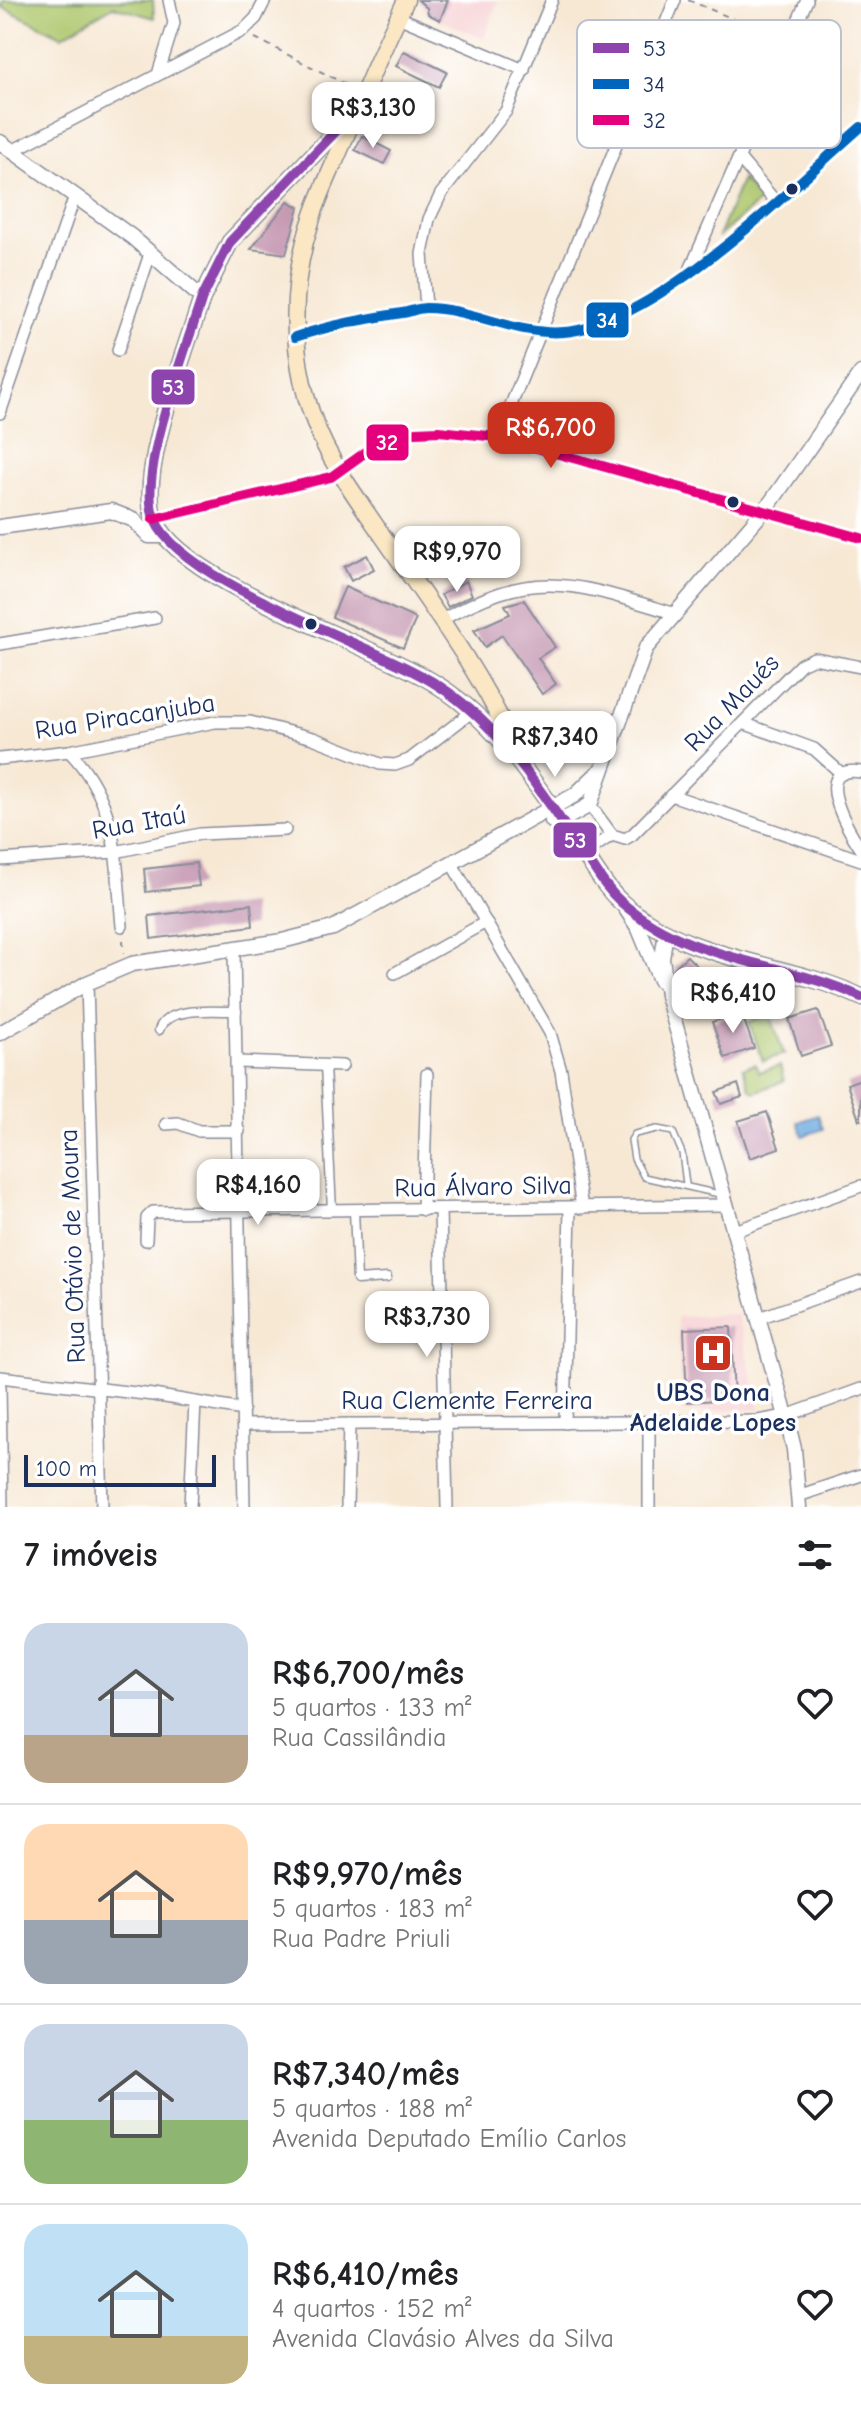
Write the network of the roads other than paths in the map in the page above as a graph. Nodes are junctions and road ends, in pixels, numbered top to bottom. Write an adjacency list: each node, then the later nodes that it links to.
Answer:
1 (169, 0): 11 (street)
2 (265, 0): 11 (street)
3 (406, 0): 7 (main road)
4 (552, 0): 10 (street)
5 (675, 0): 8 (street)
6 (807, 2): 9 (street)
7 (398, 17): 10 (street); 12 (main road)
8 (667, 20)
9 (798, 20)
10 (524, 70): 27 (street)
11 (159, 71): 15 (street)
12 (355, 111): 20 (main road); 21 (main road)
13 (861, 127): 14 (street)
14 (841, 144)
15 (6, 146): 22 (street)
16 (615, 148): 28 (street)
17 (744, 148): 19 (street)
18 (837, 148): 23 (street)
19 (740, 159): 23 (street); 25 (street)
20 (305, 164): 21 (main road); 26 (main road)
21 (329, 177): 29 (main road)
22 (75, 196): 24 (street); 32 (street)
23 (775, 201): 25 (street)
24 (150, 254): 26 (street); 30 (street)
25 (688, 274): 28 (street)
26 (202, 298): 36 (main road)
27 (426, 308): 28 (street); 29 (street)
28 (540, 332): 33 (street)
29 (295, 337): 34 (main road)
30 (118, 350)
31 (861, 373): 35 (street)
32 (0, 413)
33 (498, 437): 34 (street); 35 (street)
34 (339, 473): 36 (street); 42 (main road)
35 (762, 511): 39 (street); 40 (street)
36 (153, 519): 38 (main road)
37 (0, 527): 38 (street)
38 (163, 536): 46 (main road)
39 (861, 538)
40 (676, 614): 42 (street); 51 (street)
41 (155, 618): 43 (street)
42 (440, 621): 44 (main road)
43 (0, 644)
44 (472, 666): 46 (main road); 53 (main road)
45 (861, 667): 48 (street, Rua Maués)
46 (446, 691): 47 (main road)
47 (473, 711): 49 (street, Rua Piracanjuba); 53 (main road)
48 (743, 723): 54 (street); 55 (street, Rua Maués)
49 (69, 751): 50 (street, Rua Piracanjuba); 61 (street)
50 (0, 759)
51 (600, 771): 56 (street); 57 (street)
52 (861, 772): 54 (street)
53 (526, 773): 57 (main road)
54 (842, 774): 60 (street)
55 (671, 795): 59 (street, Rua Maués); 64 (street)
56 (590, 805): 57 (street); 59 (street)
57 (556, 814): 62 (main road); 65 (street)
58 (285, 830): 61 (street, Rua Itaú)
59 (612, 835): 62 (street, Rua Maués)
60 (861, 849)
61 (115, 852): 63 (street, Rua Itaú); 68 (street)
62 (584, 854): 66 (main road)
63 (0, 860)
64 (861, 860)
65 (452, 864): 67 (street); 70 (street)
66 (621, 903): 69 (main road); 73 (street)
67 (486, 922): 71 (street); 87 (street)
68 (122, 926)
69 (666, 932): 73 (street); 74 (main road)
70 (234, 949): 72 (street); 75 (street)
71 (395, 973)
72 (87, 983): 77 (street); 101 (street, Rua Otávio de Moura)
73 (667, 995): 86 (street)
74 (861, 997)
75 (237, 1011): 76 (street); 78 (street)
76 (159, 1030)
77 (0, 1033)
78 (238, 1062): 79 (street); 83 (street)
79 (325, 1065): 80 (street); 91 (street)
80 (342, 1066)
81 (427, 1074): 89 (street)
82 (166, 1124): 83 (street)
83 (239, 1131): 92 (street)
84 (686, 1184): 84 (lane); 86 (lane)
85 (861, 1186): 93 (street)
86 (725, 1199): 87 (street, Rua Álvaro Silva); 93 (street)
87 (576, 1208): 90 (street, Rua Álvaro Silva); 106 (street)
88 (354, 1210): 89 (street, Rua Álvaro Silva); 91 (street, Rua Álvaro Silva); 95 (street)
89 (423, 1210): 90 (street, Rua Álvaro Silva)
90 (440, 1210): 105 (street)
91 (332, 1211): 92 (street, Rua Álvaro Silva)
92 (240, 1213): 94 (street, Rua Álvaro Silva); 103 (street)
93 (735, 1231): 97 (street)
94 (146, 1240)
95 (387, 1278)
96 (861, 1282): 97 (street)
97 (759, 1318): 104 (street)
98 (0, 1377): 101 (street)
99 (0, 1386): 112 (street)
100 (861, 1389): 104 (street, Rua Clemente Ferreira)
101 (101, 1390): 102 (street); 113 (street, Rua Otávio de Moura)
102 (195, 1402): 103 (street); 114 (street)
103 (243, 1410): 109 (street)
104 (786, 1416): 107 (street, Rua Clemente Ferreira); 111 (street)
105 (447, 1423): 106 (street, Rua Clemente Ferreira); 108 (street, Rua Clemente Ferreira); 117 (street)
106 (565, 1423): 107 (street, Rua Clemente Ferreira)
107 (649, 1423): 118 (street)
108 (349, 1424): 109 (street, Rua Clemente Ferreira); 116 (street)
109 (243, 1425): 115 (street)
110 (861, 1475): 111 (street)
111 (798, 1501)
112 (2, 1507)
113 (102, 1507)
114 (190, 1507)
115 (244, 1507)
116 (347, 1507)
117 (447, 1507)
118 (649, 1507)

